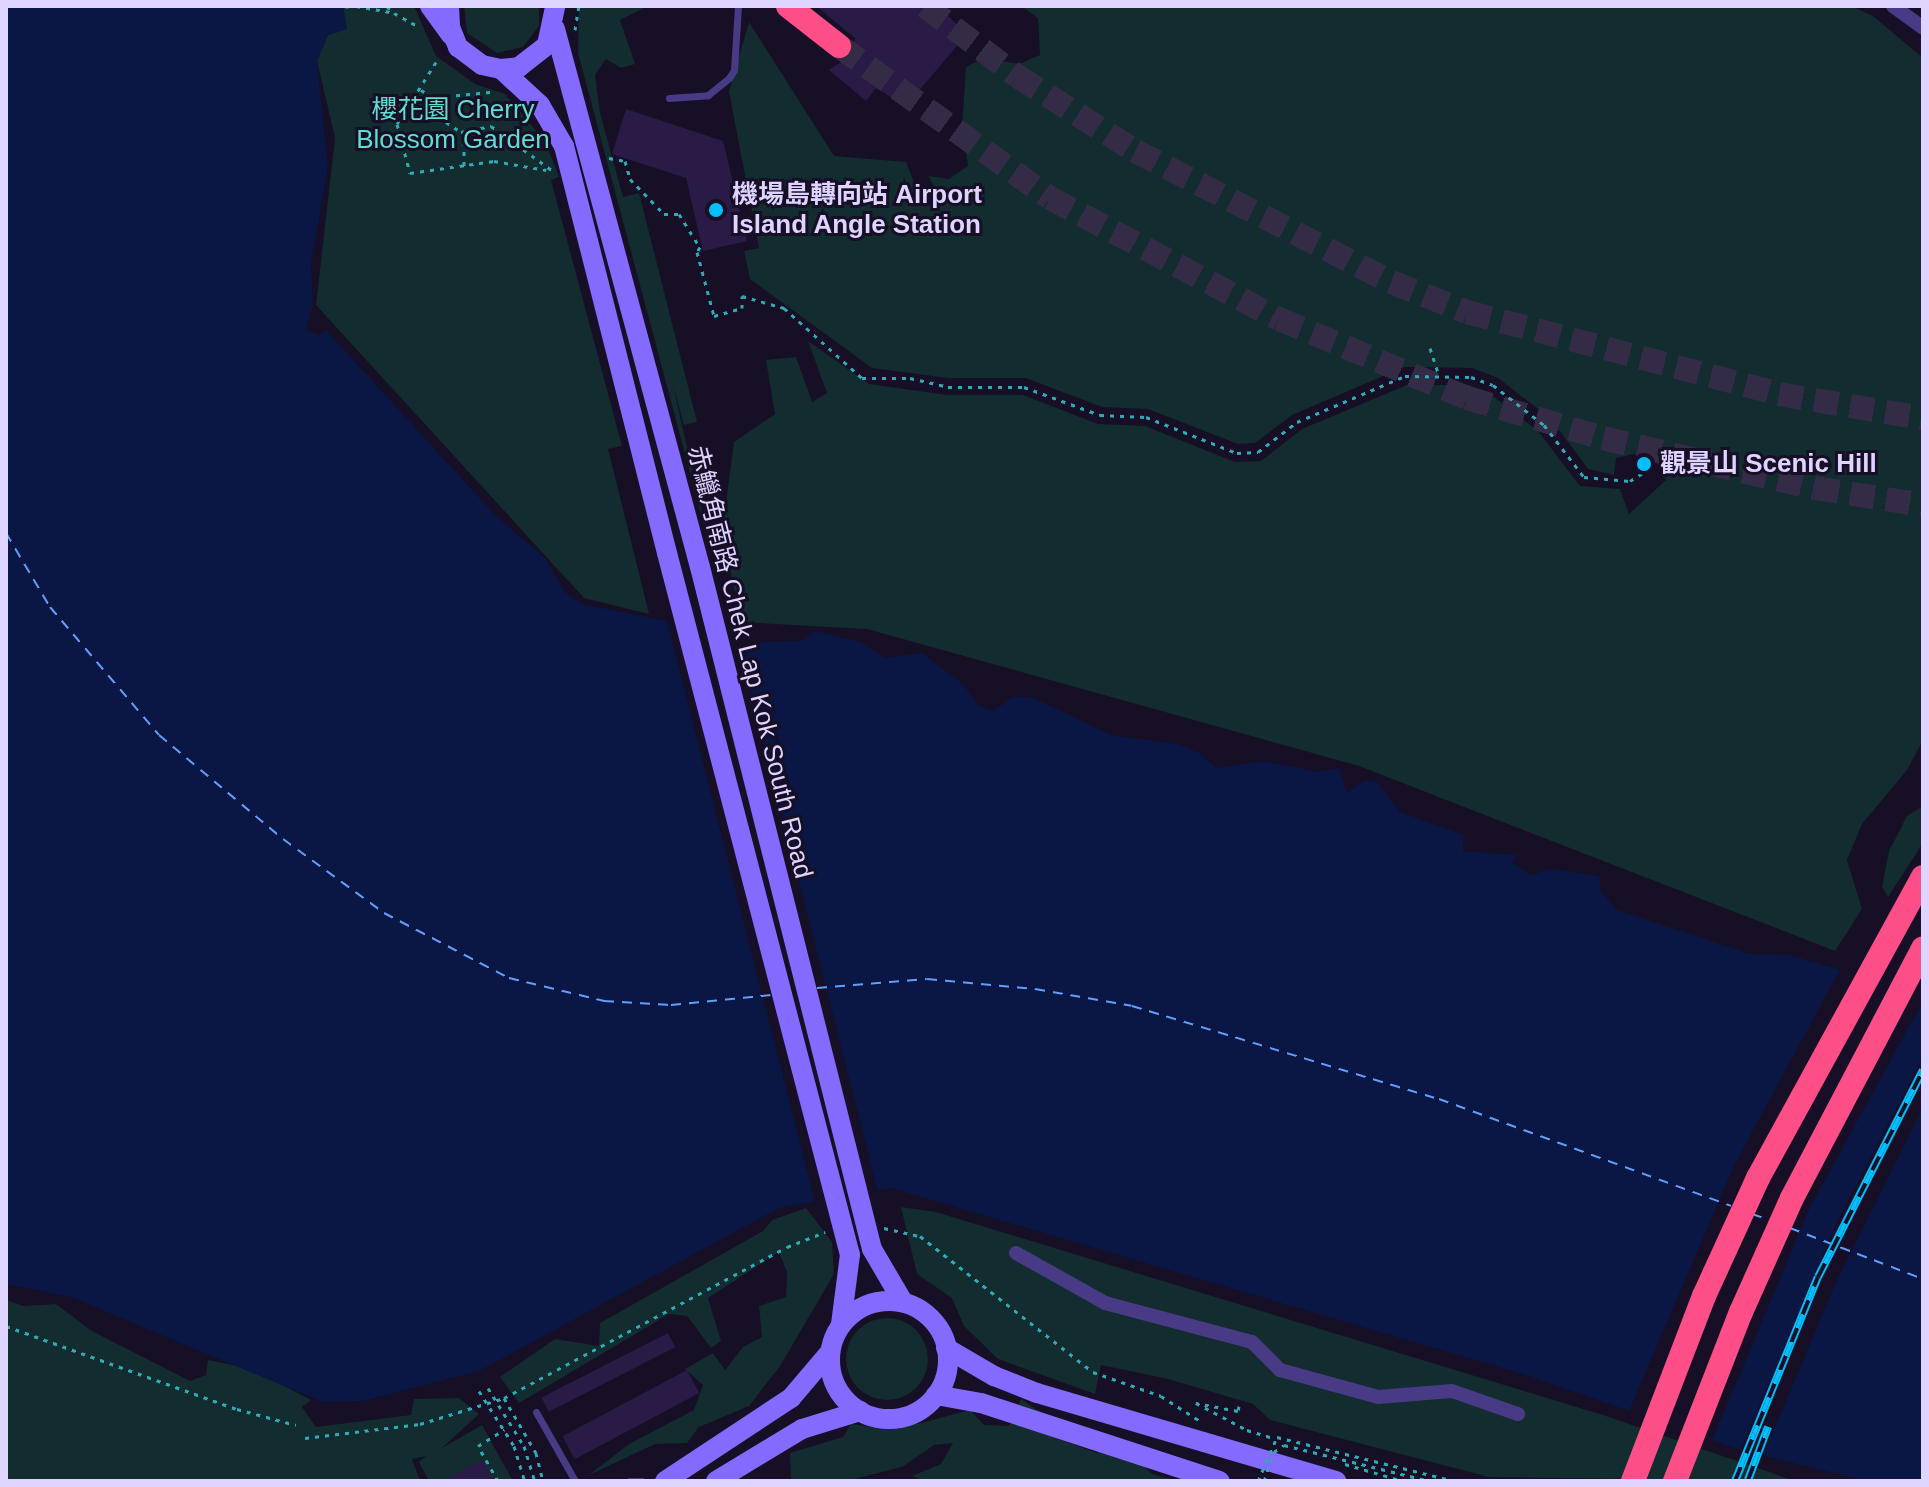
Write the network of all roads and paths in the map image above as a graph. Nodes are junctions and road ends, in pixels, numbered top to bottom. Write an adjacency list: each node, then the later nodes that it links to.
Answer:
1 (356, 6): 9 (path)
2 (387, 6): 9 (path)
3 (430, 6): 13 (main road)
4 (449, 6): 13 (main road)
5 (555, 6): 12 (main road, 赤鱲角南路 Chek Lap Kok South Road)
6 (738, 6): 19 (lane)
7 (788, 6): 14 (highway)
8 (1893, 6): 11 (street)
9 (392, 13): 10 (path)
10 (417, 26)
11 (1923, 28)
12 (555, 29): 16 (main road); 32 (main road, 赤鱲角南路 Chek Lap Kok South Road, bridge)
13 (453, 38): 16 (main road, 赤鱲角南路 Chek Lap Kok South Road)
14 (839, 46)
15 (436, 62): 17 (path)
16 (501, 69): 35 (main road, 赤鱲角南路 Chek Lap Kok South Road, bridge)
17 (421, 90): 20 (path); 23 (path)
18 (490, 92): 20 (path)
19 (669, 98)
20 (444, 104): 21 (path)
21 (464, 131): 23 (path); 24 (path)
22 (609, 158): 27 (path)
23 (464, 167): 24 (path)
24 (546, 170): 25 (path)
25 (553, 171)
26 (1430, 348): 27 (path)
27 (1439, 376): 28 (path)
28 (1652, 467)
29 (1920, 882): 75 (highway)
30 (1923, 948): 76 (highway)
31 (840, 1228): 42 (path)
32 (871, 1238): 34 (main road, 赤鱲角南路 Chek Lap Kok South Road); 50 (path)
33 (1016, 1253): 48 (street)
34 (903, 1302): 35 (main road); 37 (main road)
35 (841, 1324): 38 (main road)
36 (6, 1326): 51 (path)
37 (946, 1348): 41 (main road); 71 (main road)
38 (830, 1352): 46 (main road); 64 (main road)
39 (488, 1388): 43 (path)
40 (479, 1391): 44 (path)
41 (936, 1395): 46 (main road); 68 (main road)
42 (504, 1398): 43 (path); 60 (path)
43 (496, 1401): 44 (path); 59 (path)
44 (487, 1404): 53 (path); 55 (path)
45 (1239, 1406): 56 (path)
46 (860, 1411): 65 (main road)
47 (536, 1412): 52 (lane)
48 (1518, 1414)
49 (554, 1422): 52 (lane)
50 (1203, 1424)
51 (296, 1425)
52 (544, 1427): 61 (lane)
53 (504, 1430): 57 (path); 58 (path)
54 (1234, 1433): 72 (path)
55 (305, 1438)
56 (1273, 1438): 69 (path, bridge); 74 (path, bridge)
57 (498, 1481)
58 (525, 1481)
59 (535, 1481)
60 (543, 1481)
61 (572, 1481)
62 (629, 1481): 63 (lane)
63 (642, 1481)
64 (665, 1481)
65 (716, 1481)
66 (955, 1481): 67 (path)
67 (966, 1481)
68 (1220, 1481)
69 (1258, 1481)
70 (1264, 1481): 73 (path, bridge)
71 (1336, 1481)
72 (1403, 1481)
73 (1430, 1481)
74 (1455, 1481)
75 (1633, 1481)
76 (1675, 1481)

